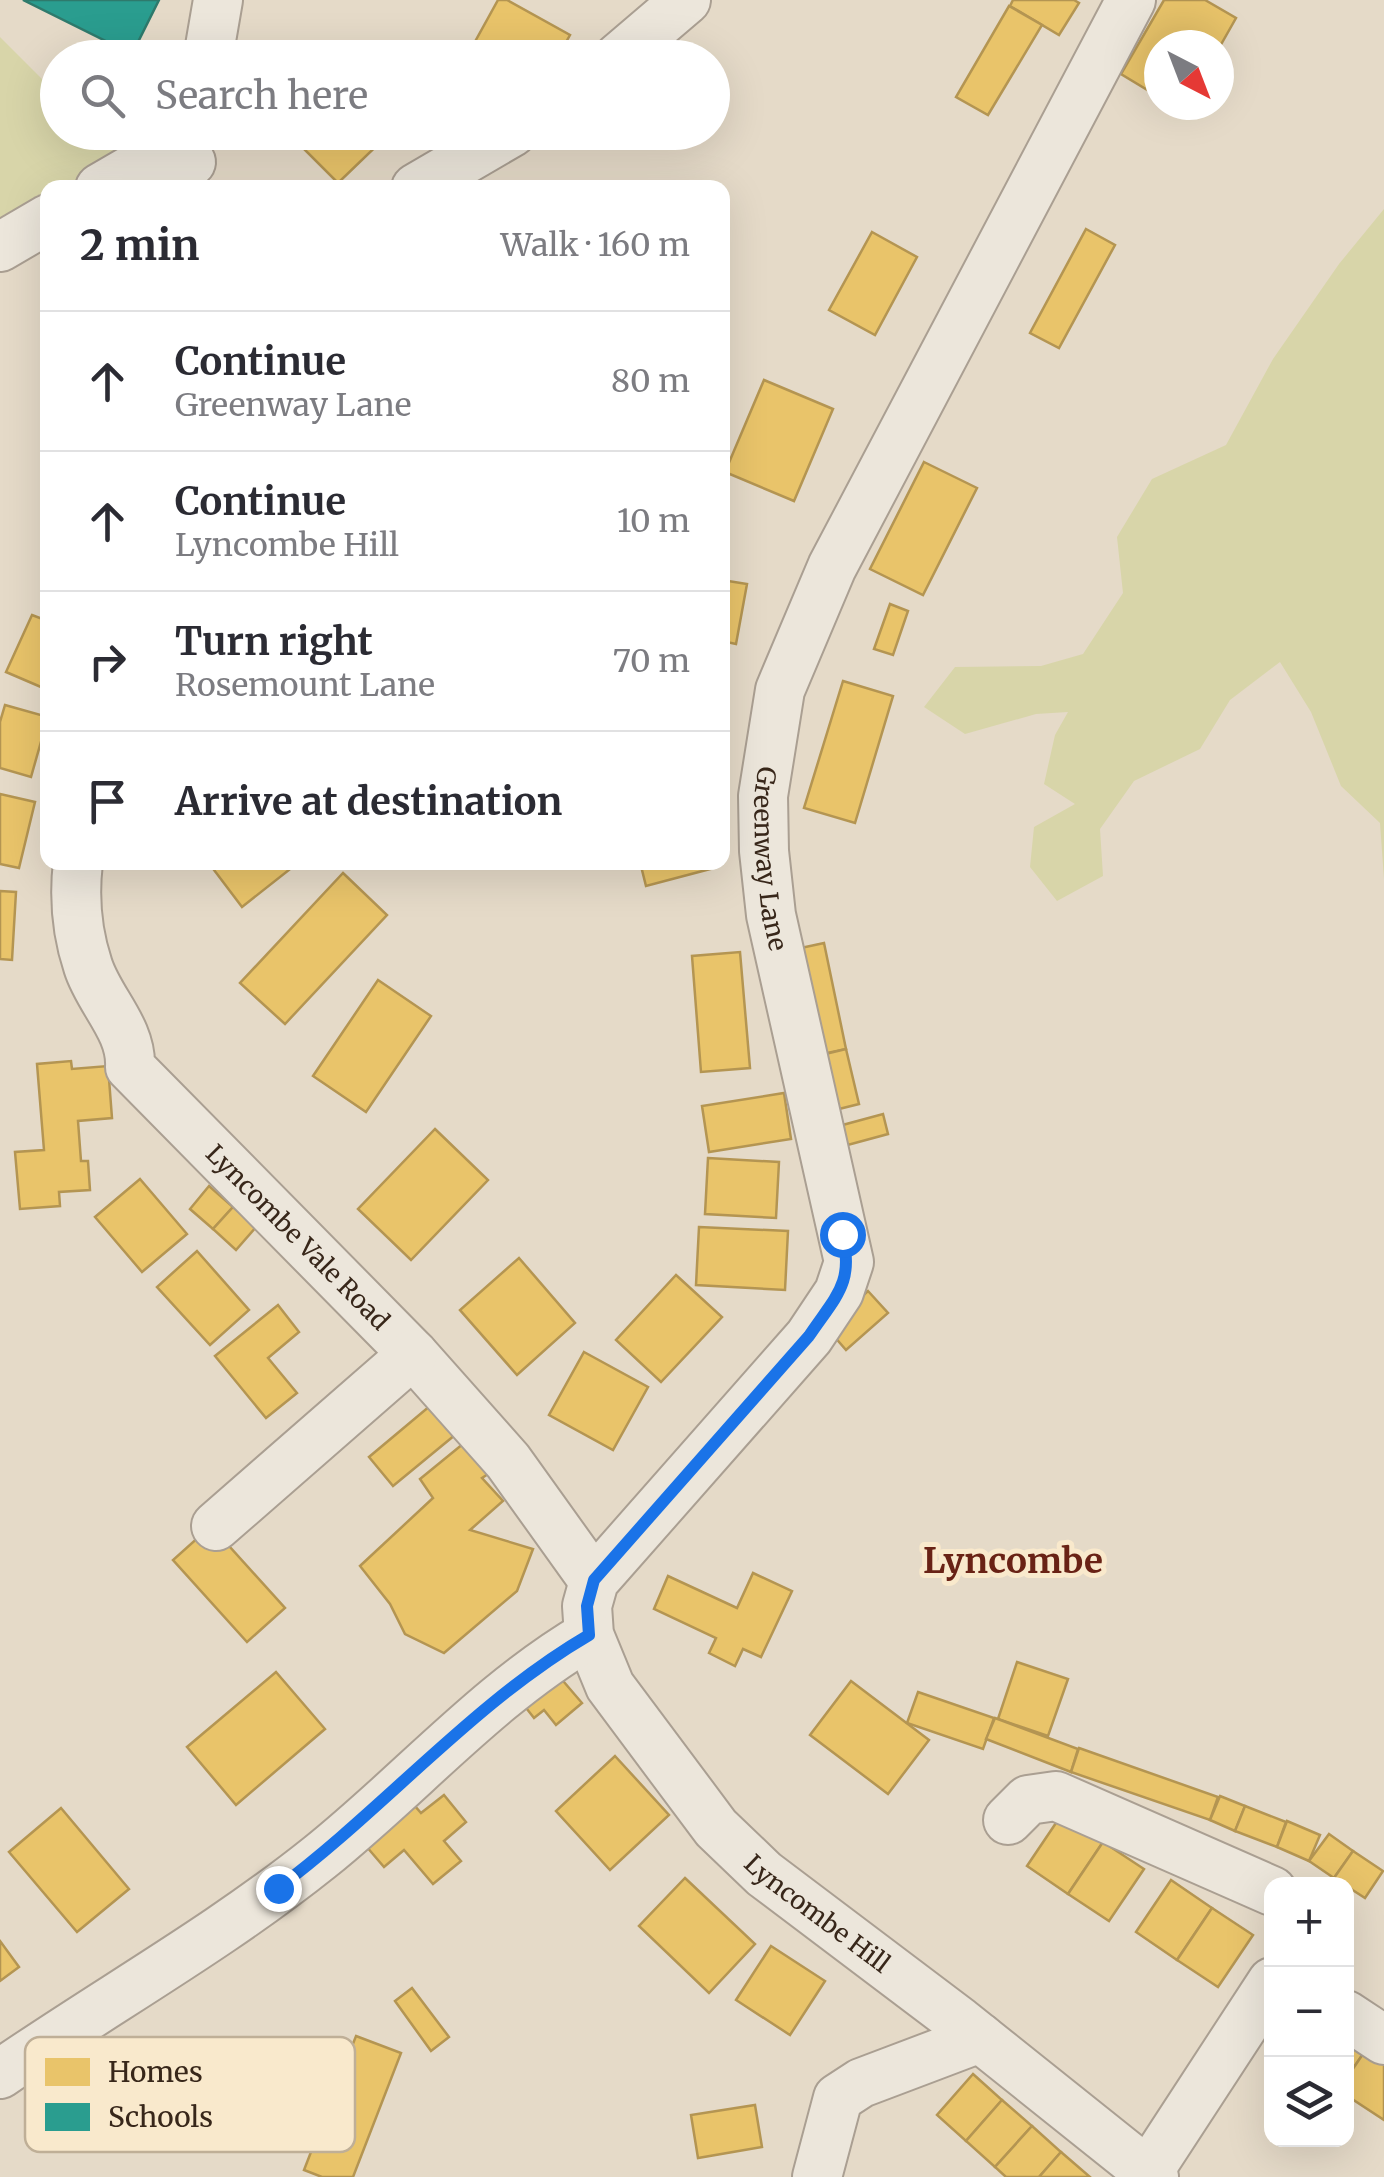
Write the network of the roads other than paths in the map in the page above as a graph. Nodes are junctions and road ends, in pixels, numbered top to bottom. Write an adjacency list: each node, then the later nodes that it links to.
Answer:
1 (218, 0): 4 (street)
2 (686, 0): 5 (street)
3 (1131, 0): 15 (street, Greenway Lane)
4 (211, 40)
5 (639, 40)
6 (481, 150): 9 (street)
7 (198, 161): 8 (street)
8 (114, 180)
9 (430, 180)
10 (40, 224): 11 (street)
11 (0, 246)
12 (77, 870): 13 (street, Lyncombe Vale Road)
13 (412, 1354): 14 (street); 15 (street, Lyncombe Vale Road)
14 (216, 1526)
15 (594, 1580): 16 (street, Lyncombe Hill)
16 (589, 1635): 21 (street); 22 (street, Lyncombe Hill)
17 (1008, 1820): 18 (street)
18 (1264, 1887)
19 (1264, 1995): 26 (street, Lyncombe Hill)
20 (1354, 2020): 23 (street)
21 (57, 2037)
22 (980, 2038): 26 (street, Lyncombe Hill); 27 (street)
23 (1384, 2040)
24 (25, 2058): 25 (street)
25 (0, 2074)
26 (1151, 2174)
27 (817, 2177)

